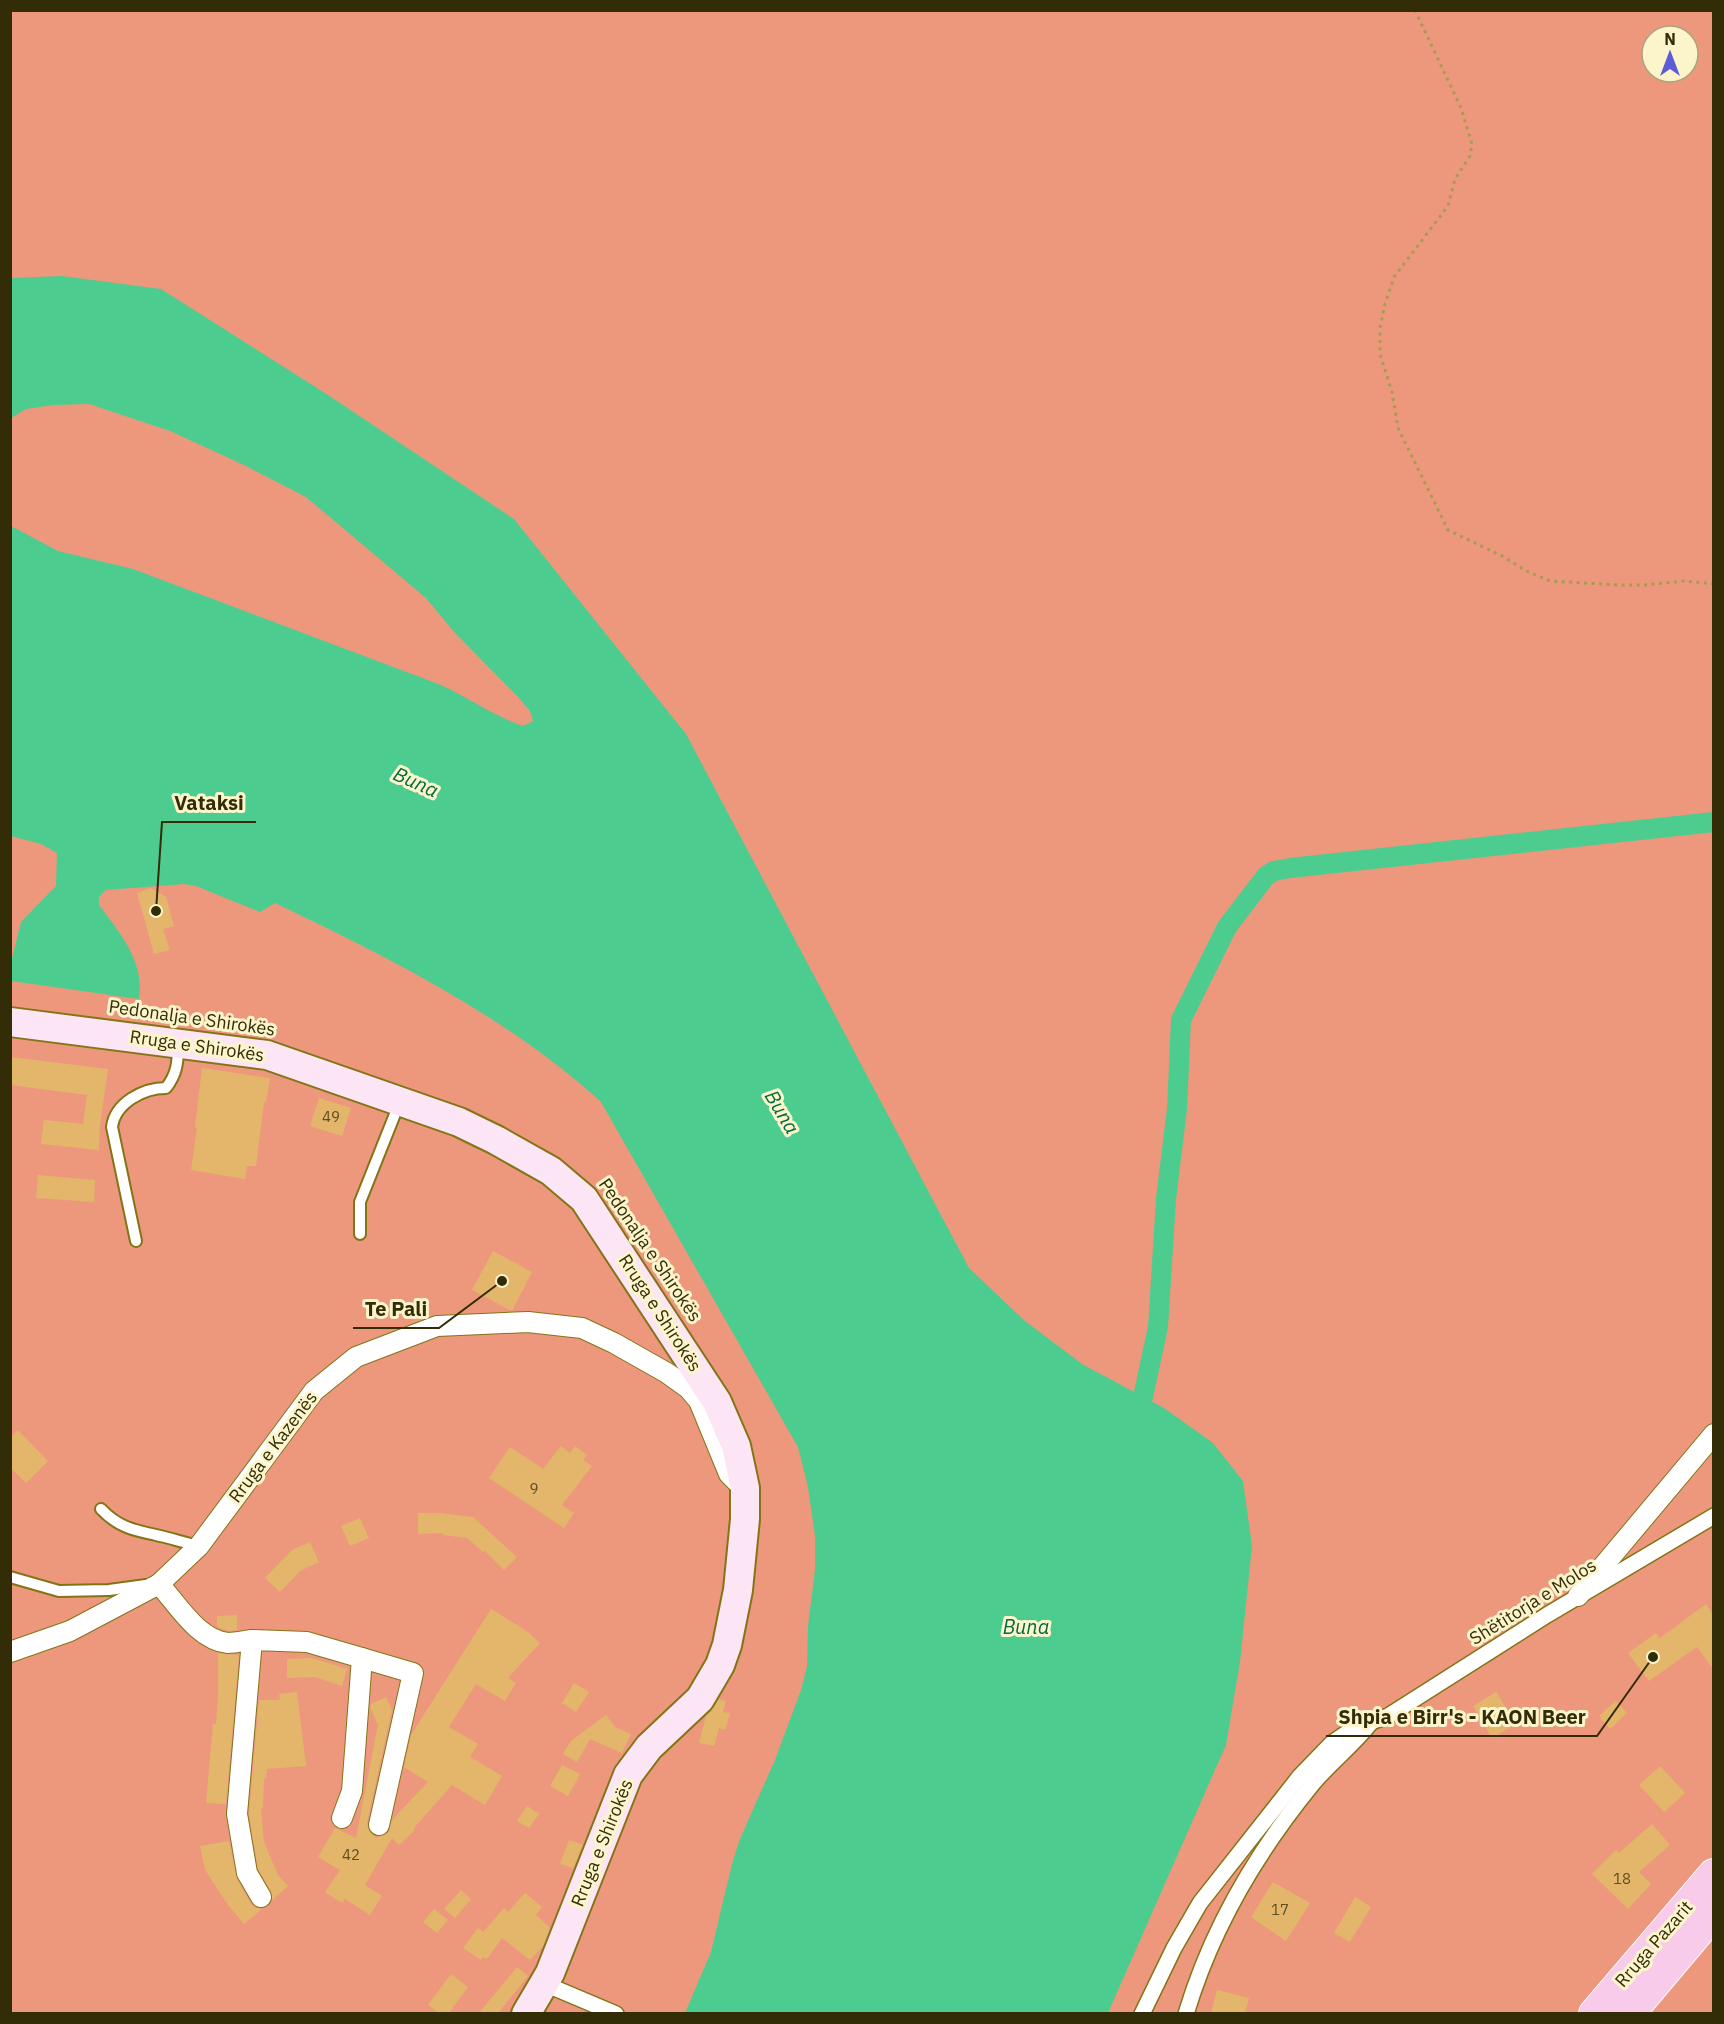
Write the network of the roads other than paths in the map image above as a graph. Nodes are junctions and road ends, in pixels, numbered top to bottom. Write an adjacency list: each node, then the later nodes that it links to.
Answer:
1 (10, 1022): 2 (main road, Rruga e Shirokës)
2 (178, 1043): 3 (main road, Rruga e Shirokës); 5 (lane)
3 (400, 1102): 4 (lane); 7 (main road, Rruga e Shirokës)
4 (360, 1234)
5 (136, 1241)
6 (1713, 1434): 13 (street)
7 (745, 1488): 10 (street, Rruga e Kazenës); 23 (main road, Rruga e Shirokës)
8 (101, 1509): 10 (lane)
9 (1713, 1516): 13 (street, Shëtitorja e Molos)
10 (198, 1546): 12 (street, Rruga e Kazenës)
11 (10, 1577): 12 (lane)
12 (159, 1584): 14 (street); 15 (street, Rruga e Kazenës)
13 (1578, 1596): 17 (street, Shëtitorja e Molos)
14 (252, 1641): 16 (street); 21 (street)
15 (10, 1652)
16 (362, 1658): 18 (street); 19 (street)
17 (1372, 1721): 26 (street, Shëtitorja e Molos); 27 (street, Shëtitorja e Molos)
18 (342, 1818)
19 (379, 1825)
20 (1713, 1875): 28 (main road, Rruga Pazarit)
21 (261, 1897)
22 (1713, 1912): 29 (main road, Rruga Pazarit)
23 (545, 1984): 24 (main road, Rruga e Shirokës); 25 (street)
24 (526, 2013)
25 (616, 2013)
26 (1142, 2013)
27 (1186, 2013)
28 (1595, 2013)
29 (1628, 2013)

